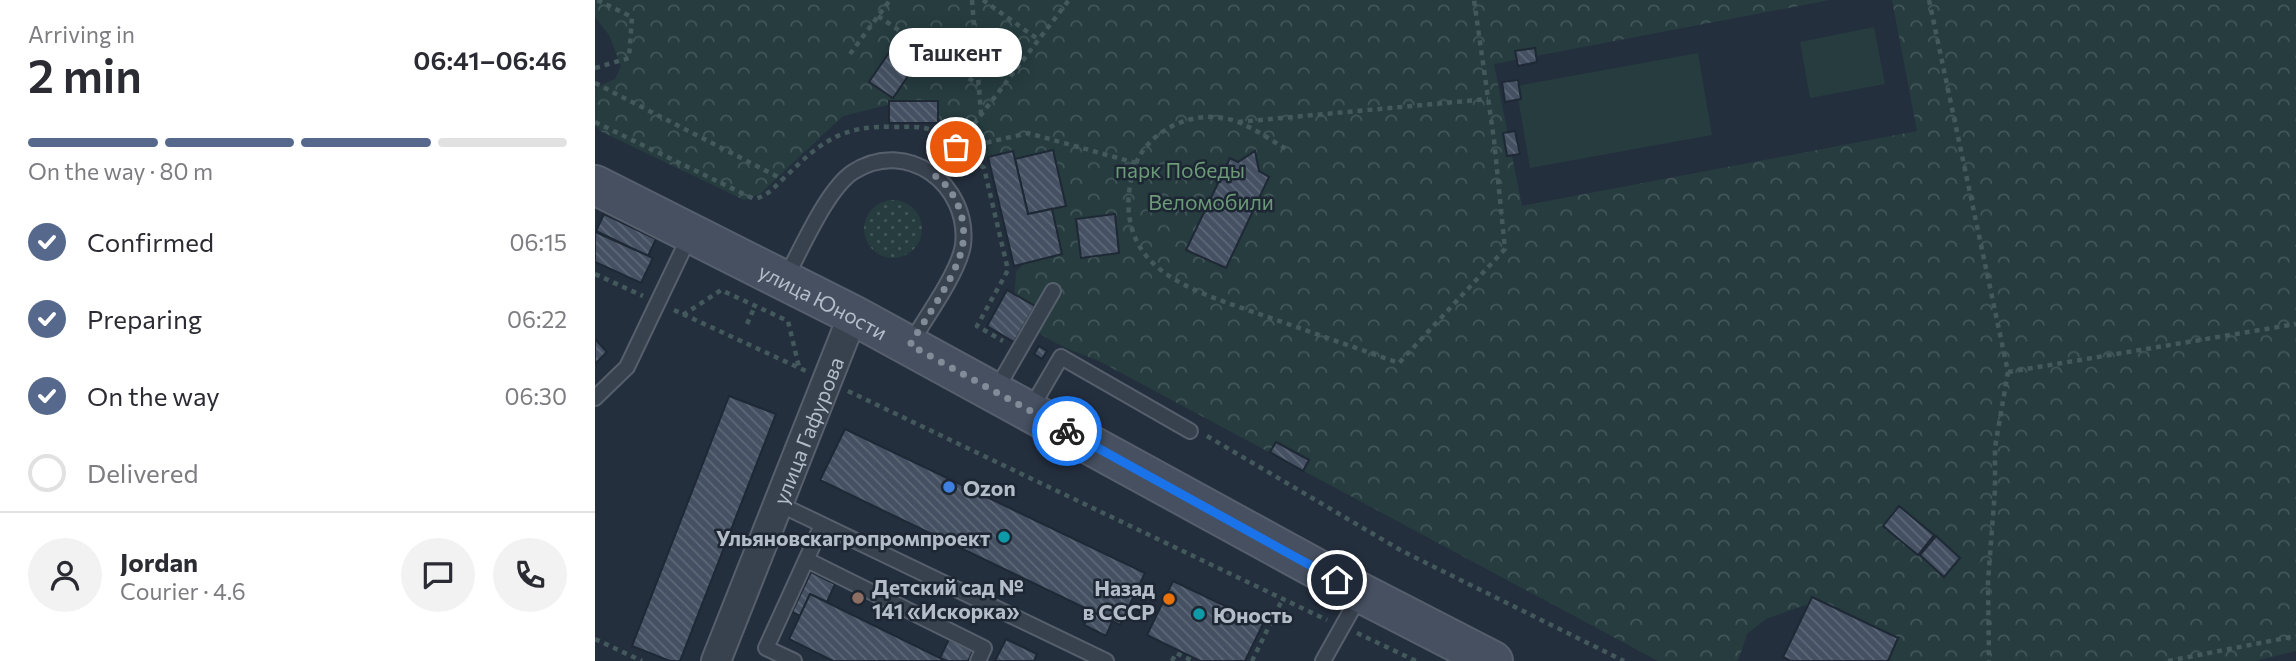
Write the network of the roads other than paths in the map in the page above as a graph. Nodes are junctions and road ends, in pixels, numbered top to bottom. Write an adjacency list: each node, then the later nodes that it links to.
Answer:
1 (956, 147): 2 (lane)
2 (934, 175): 5 (lane); 8 (lane)
3 (595, 185): 4 (main road, улица Юности)
4 (691, 233): 5 (main road, улица Юности); 10 (lane)
5 (785, 280): 7 (main road, улица Юности)
6 (1053, 291): 9 (lane)
7 (853, 315): 8 (main road, улица Юности); 13 (street, улица Гафурова)
8 (910, 345): 9 (main road, улица Юности)
9 (995, 391): 11 (main road, улица Юности)
10 (595, 398)
11 (1030, 411): 12 (lane); 16 (main road, улица Юности)
12 (1190, 431)
13 (779, 504): 14 (lane); 18 (street, улица Гафурова)
14 (822, 525): 15 (lane); 21 (lane)
15 (807, 560): 19 (lane); 20 (lane)
16 (1361, 593): 17 (main road, улица Юности); 22 (lane)
17 (1484, 659)
18 (716, 661)
19 (794, 661)
20 (978, 661)
21 (1106, 661)
22 (1323, 661)

